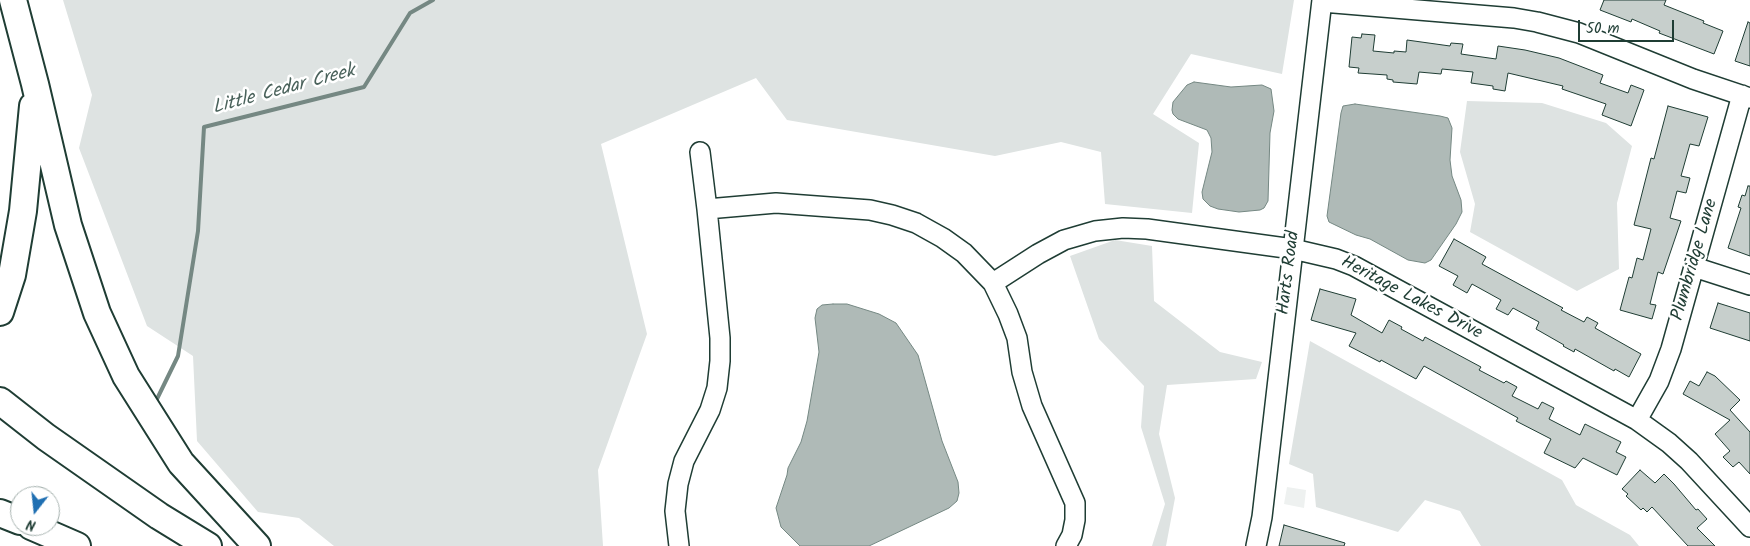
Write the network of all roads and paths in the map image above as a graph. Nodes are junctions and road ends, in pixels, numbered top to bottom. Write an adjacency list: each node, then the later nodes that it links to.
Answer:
1 (13, 0): 3 (highway)
2 (1322, 1): 4 (street); 7 (street, Harts Road)
3 (35, 84): 11 (highway); 18 (highway)
4 (1746, 97): 8 (street, Plumbridge Lane)
5 (700, 152): 6 (street)
6 (707, 209): 9 (street); 19 (street)
7 (1293, 250): 9 (street, Heritage Lakes Drive); 13 (street, Heritage Lakes Drive); 21 (street, Harts Road)
8 (1694, 267): 10 (street); 13 (street, Plumbridge Lane)
9 (993, 283): 20 (street)
10 (1750, 285)
11 (0, 312)
12 (5, 405): 17 (highway)
13 (1637, 420): 14 (street, Heritage Lakes Drive)
14 (1750, 527)
15 (54, 536): 16 (highway)
16 (77, 546)
17 (208, 546)
18 (257, 546)
19 (679, 546)
20 (1066, 546)
21 (1256, 546)

